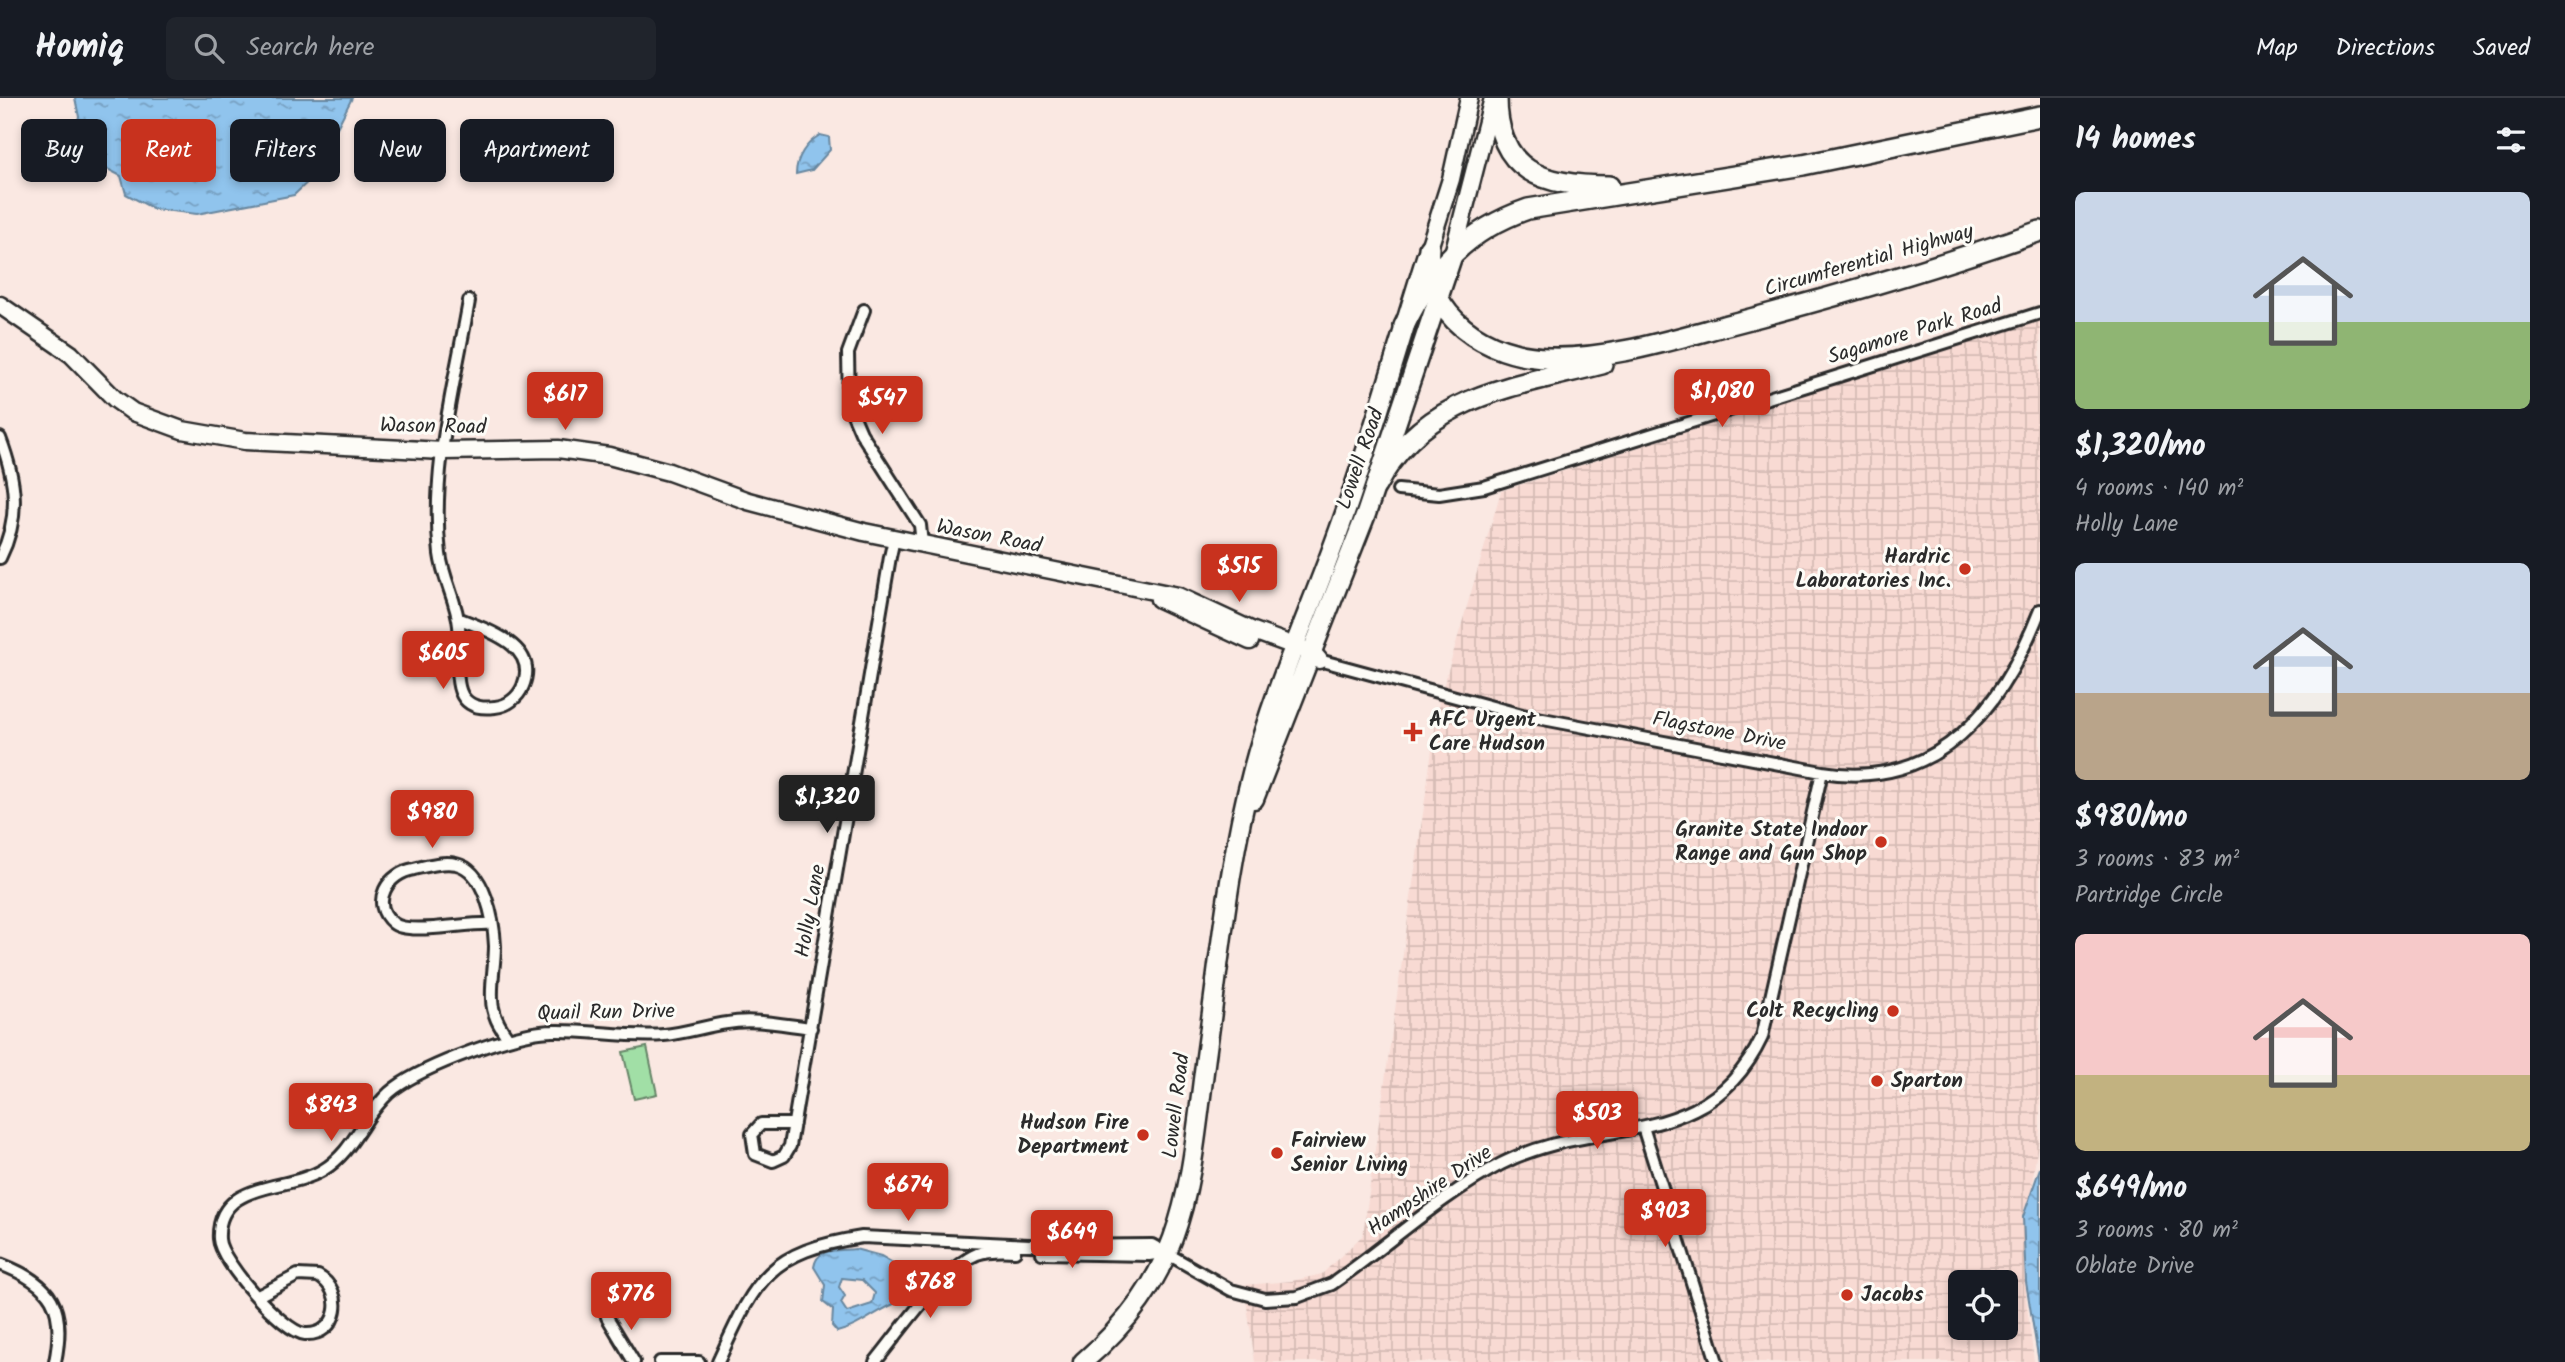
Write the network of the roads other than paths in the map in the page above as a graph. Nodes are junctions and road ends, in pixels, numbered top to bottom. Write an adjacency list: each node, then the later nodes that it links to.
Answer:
1 (1469, 98): 6 (street, Lowell Road)
2 (1495, 98): 4 (highway); 7 (street, Lowell Road)
3 (2040, 116): 4 (highway)
4 (1673, 185): 7 (highway)
5 (2040, 231): 15 (highway, Circumferential Highway)
6 (1429, 248): 8 (highway); 14 (main road, Lowell Road)
7 (1454, 250): 8 (highway); 9 (main road, Lowell Road)
8 (1430, 279): 9 (highway); 14 (highway)
9 (1438, 299): 15 (highway); 18 (main road, Lowell Road)
10 (469, 301): 17 (street)
11 (0, 306): 17 (street, Wason Road)
12 (864, 310): 21 (street)
13 (2040, 315): 19 (street, Sagamore Park Road)
14 (1404, 326): 25 (main road, Lowell Road)
15 (1710, 330): 18 (highway)
16 (0, 438): 22 (street)
17 (443, 451): 20 (street, Wason Road); 24 (street)
18 (1376, 486): 26 (main road, Lowell Road)
19 (1398, 490)
20 (894, 539): 21 (street, Wason Road); 30 (street, Holly Lane)
21 (922, 544): 25 (street, Wason Road)
22 (0, 558)
23 (2040, 610): 27 (street, Flagstone Drive)
24 (458, 618): 24 (street)
25 (1294, 651): 26 (street, Wason Road); 28 (main road, Lowell Road)
26 (1314, 658): 27 (street, Flagstone Drive); 28 (main road, Lowell Road)
27 (1822, 772): 33 (street, Hampshire Drive)
28 (1241, 824): 35 (main road, Lowell Road)
29 (492, 924): 29 (street); 31 (street)
30 (811, 1028): 31 (street, Quail Run Drive); 32 (street, Holly Lane)
31 (508, 1038): 38 (street, Quail Run Drive)
32 (794, 1124): 32 (street, Holly Lane)
33 (1643, 1127): 35 (street, Hampshire Drive); 47 (street)
34 (968, 1241): 35 (street, Hampshire Drive); 36 (street); 44 (street, Hampshire Drive)
35 (1168, 1252): 36 (street); 46 (main road, Lowell Road)
36 (967, 1259): 45 (street)
37 (0, 1264): 40 (street)
38 (258, 1296): 38 (street, Quail Run Drive)
39 (607, 1317): 41 (street)
40 (55, 1362)
41 (634, 1362)
42 (660, 1362): 43 (street)
43 (699, 1362)
44 (718, 1362)
45 (875, 1362)
46 (1083, 1362)
47 (1717, 1362)

